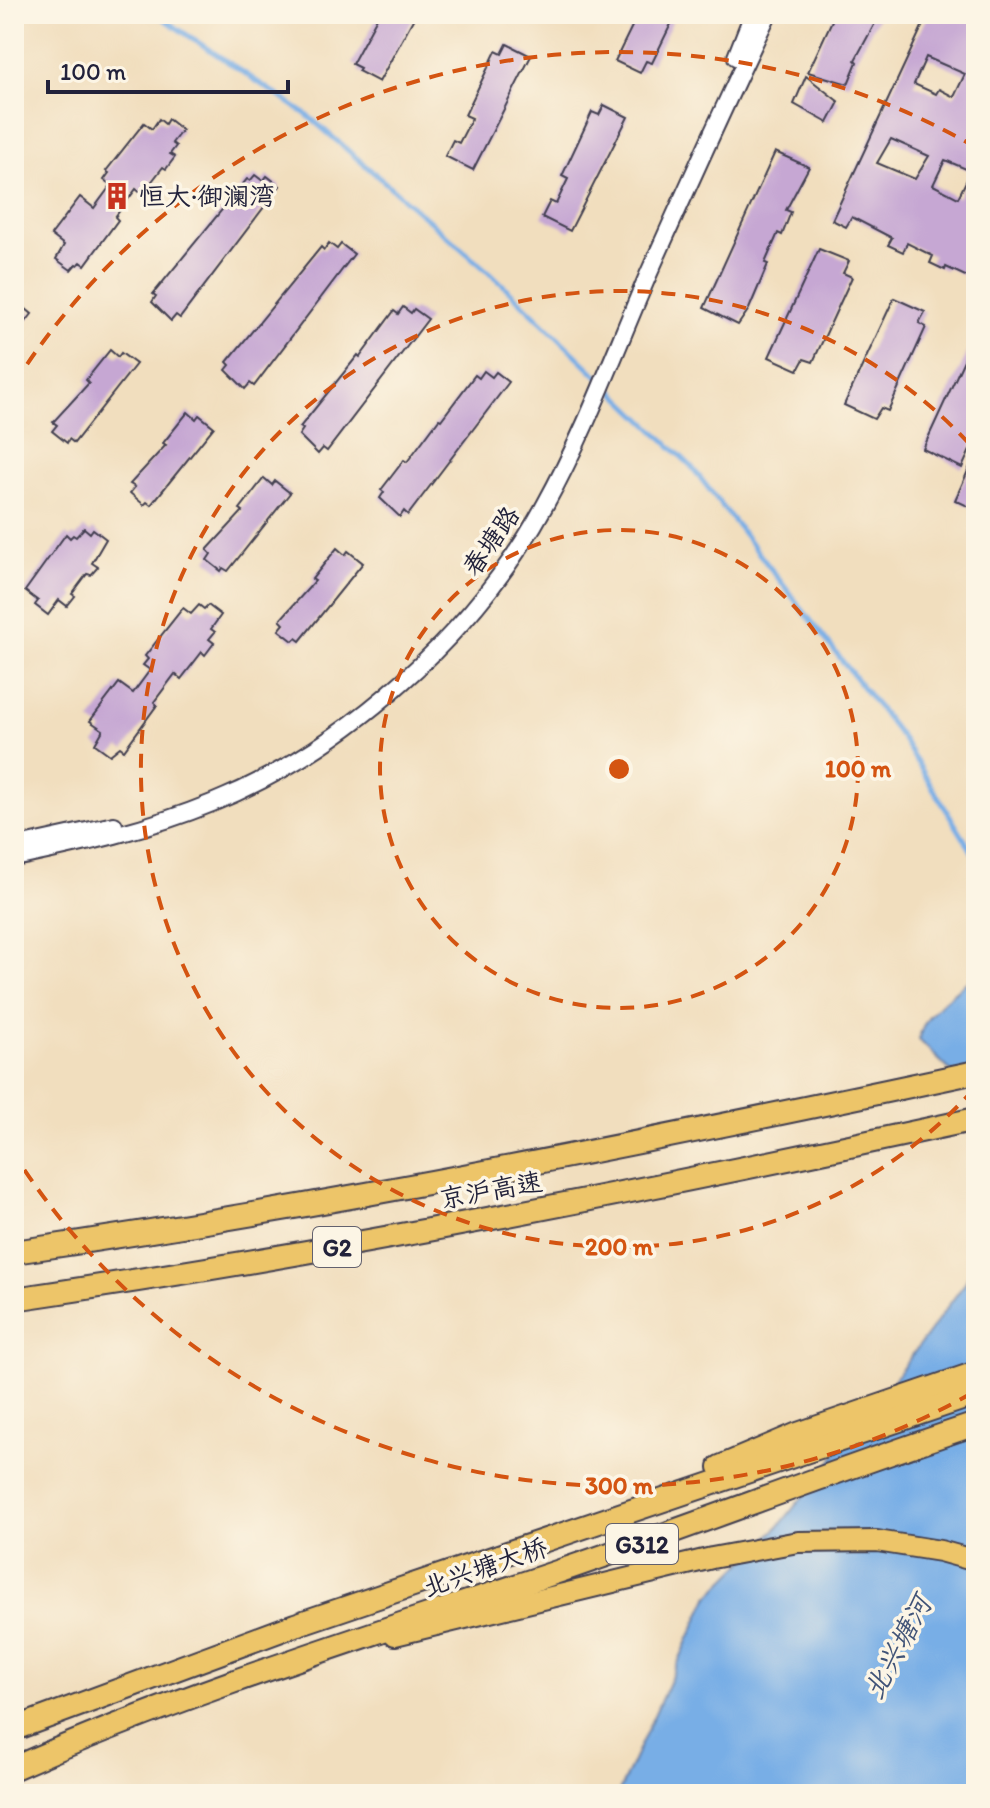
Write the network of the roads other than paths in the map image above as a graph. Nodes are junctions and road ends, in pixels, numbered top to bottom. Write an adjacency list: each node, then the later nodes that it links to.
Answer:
1 (753, 14): 3 (street, 春塘路)
2 (768, 14): 3 (street, 春塘路)
3 (612, 348): 4 (street, 春塘路)
4 (590, 400): 5 (street, 春塘路); 6 (street, 春塘路)
5 (14, 847)
6 (14, 858)
7 (976, 1072): 9 (highway, 京沪高速 / G2)
8 (976, 1119): 10 (highway, 京沪高速 / G2)
9 (14, 1252)
10 (14, 1299)
11 (976, 1373): 15 (highway)
12 (976, 1394): 15 (highway, 北兴塘大桥 / G312)
13 (976, 1424): 16 (highway, 北兴塘大桥 / G312)
14 (976, 1561): 16 (main road)
15 (295, 1625): 17 (highway, 北兴塘大桥 / G312)
16 (306, 1658): 18 (highway, 北兴塘大桥 / G312)
17 (14, 1729)
18 (14, 1768)

